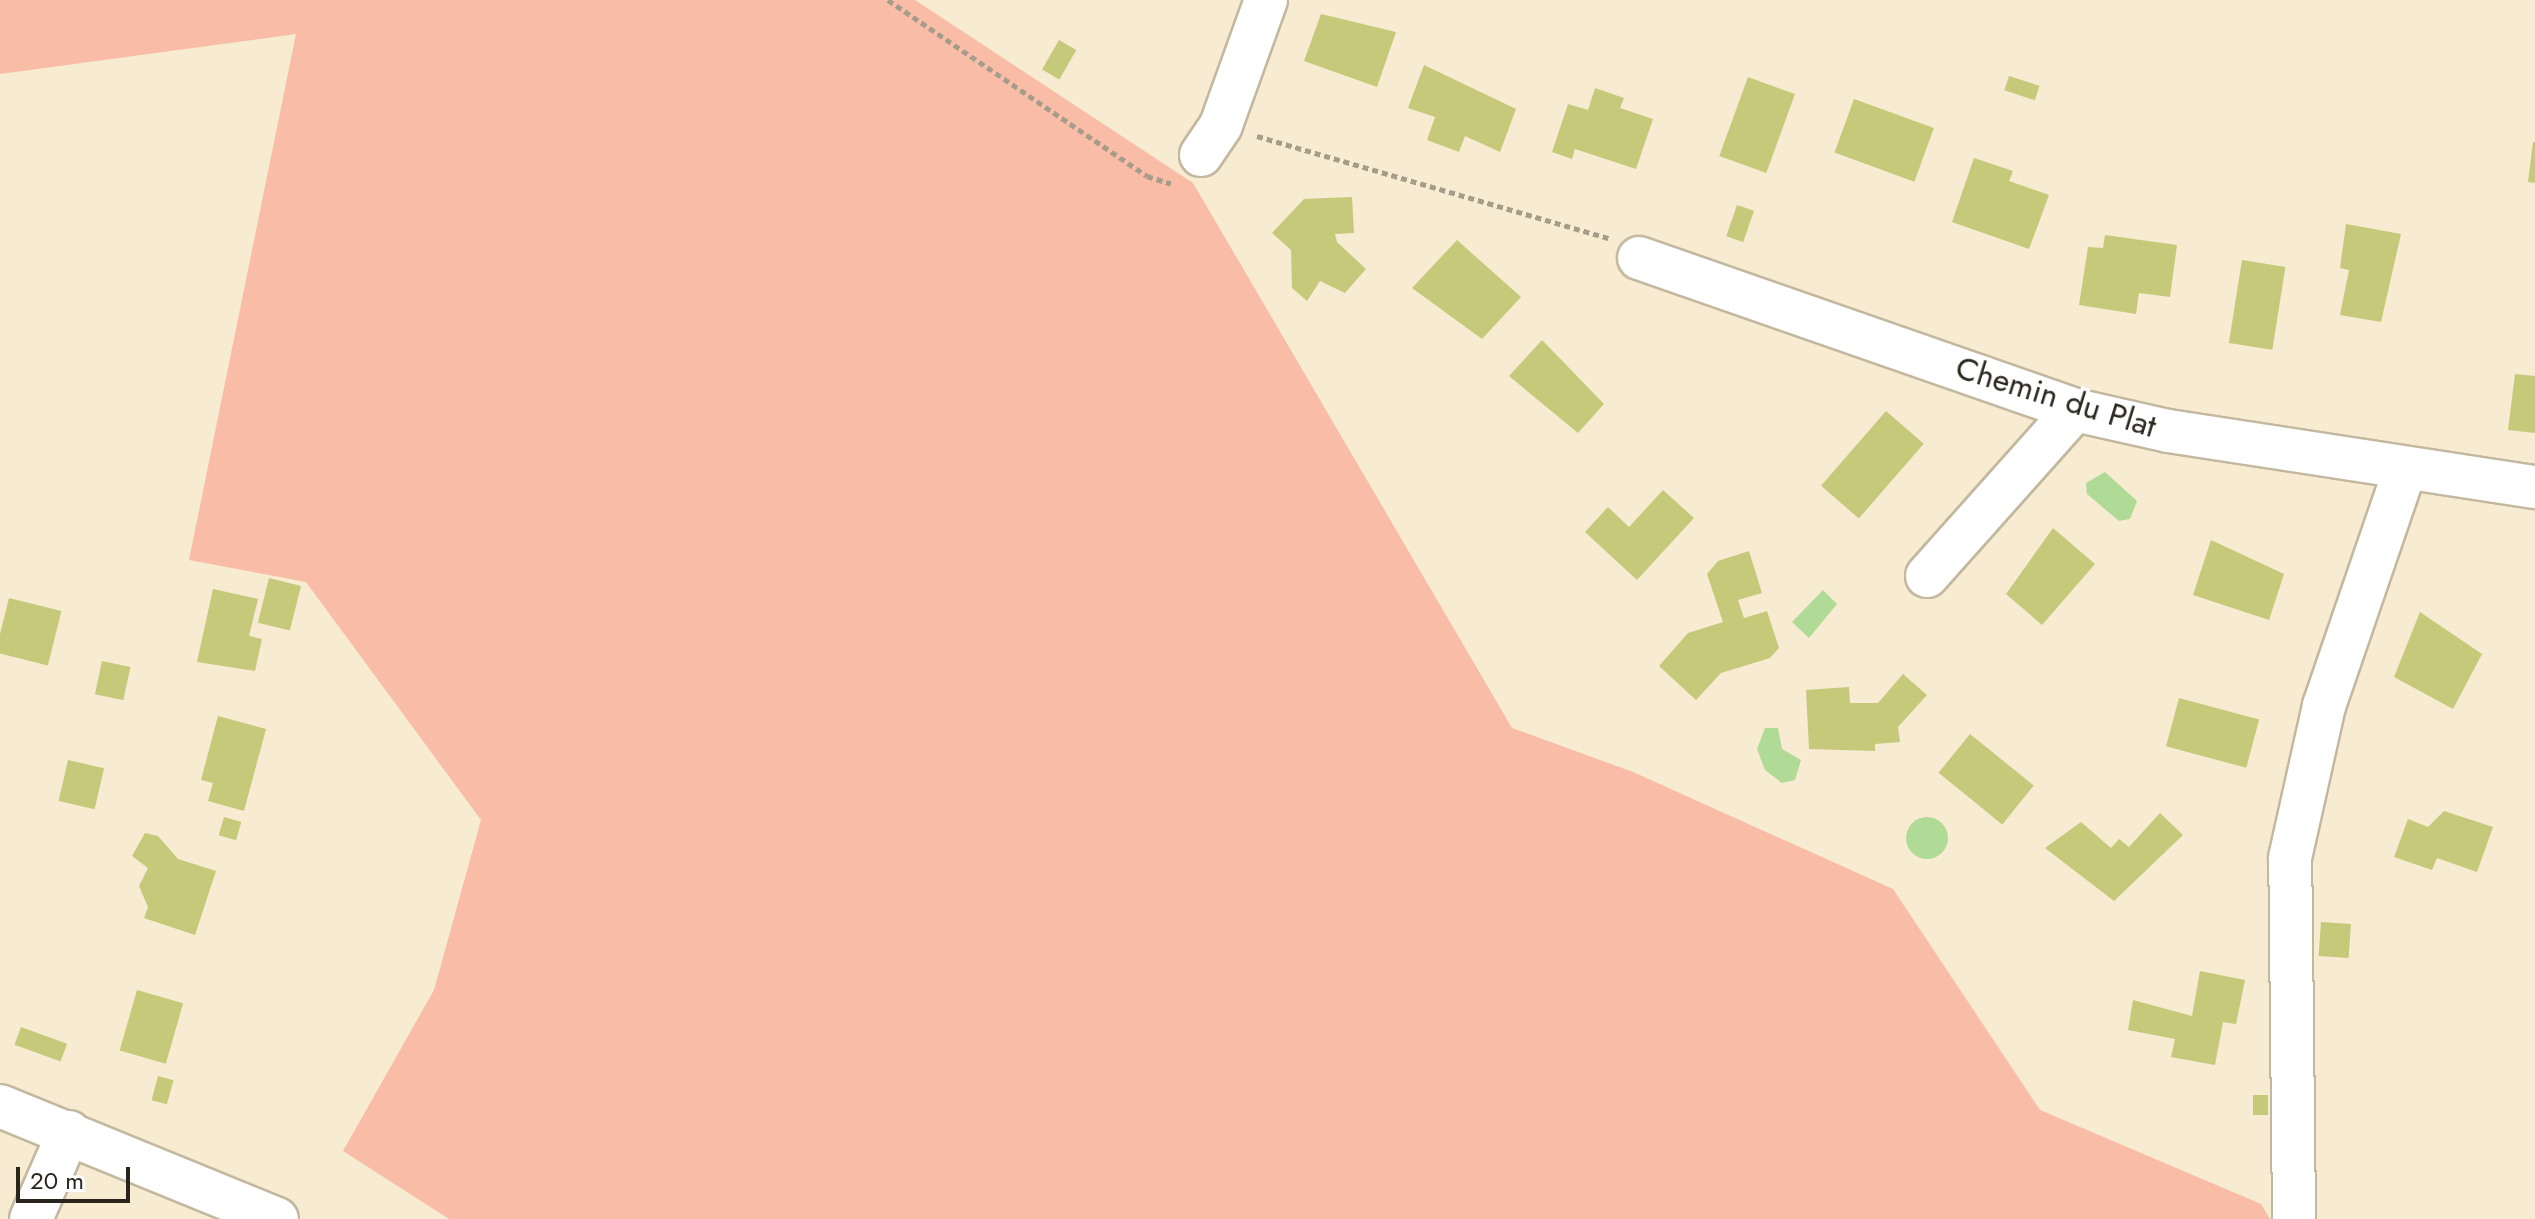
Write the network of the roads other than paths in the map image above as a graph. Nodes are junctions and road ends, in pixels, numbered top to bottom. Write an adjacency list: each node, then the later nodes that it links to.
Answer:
1 (1266, 0): 2 (street)
2 (1211, 140)
3 (1639, 258): 4 (street, Chemin du Plat)
4 (2075, 410): 5 (street, Chemin du Plat); 7 (street)
5 (2405, 469): 6 (street, Chemin du Plat); 12 (street)
6 (2535, 487)
7 (1927, 576)
8 (0, 1106): 9 (street)
9 (69, 1132): 10 (street); 11 (street)
10 (31, 1219)
11 (277, 1219)
12 (2294, 1219)

